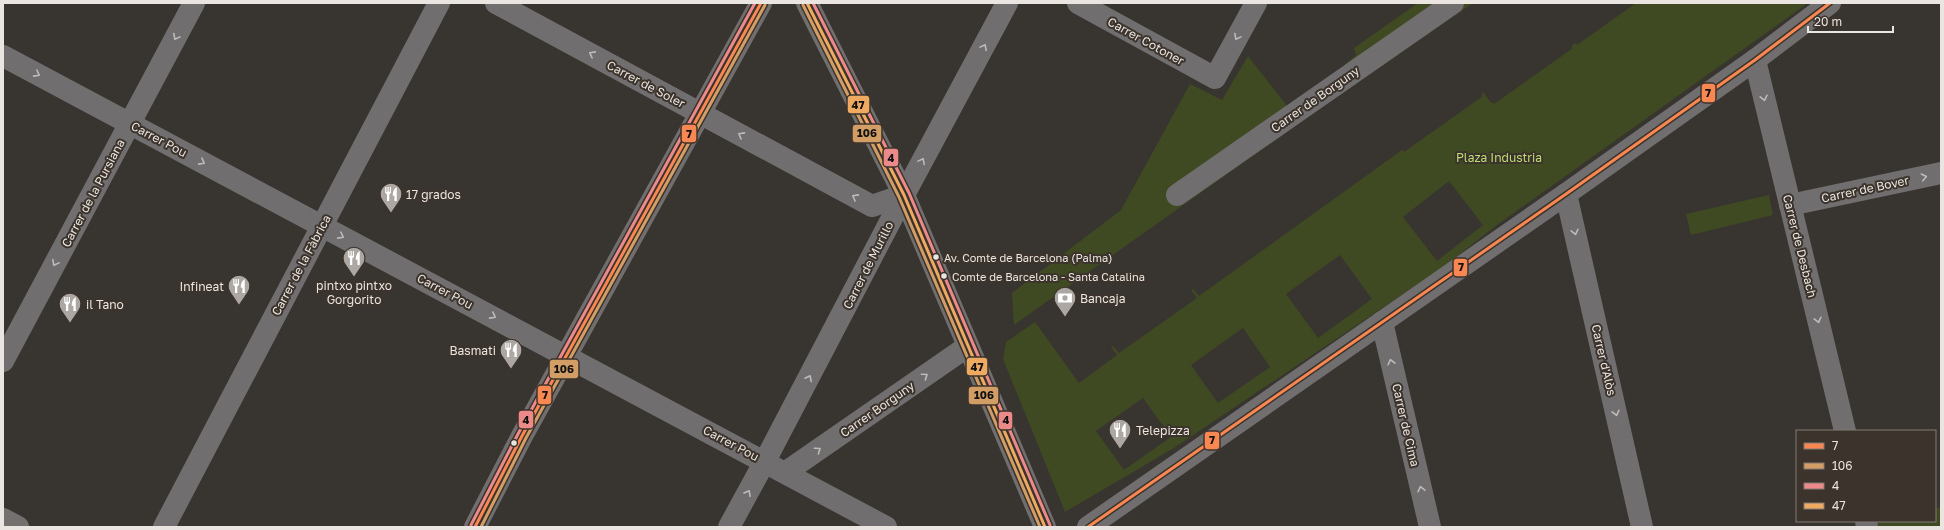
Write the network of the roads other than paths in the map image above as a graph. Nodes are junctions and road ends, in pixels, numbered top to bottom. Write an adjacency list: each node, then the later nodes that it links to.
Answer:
1 (194, 3): 14 (street, Carrer de la Pursiana, one-way to 14)
2 (439, 3): 20 (street, Carrer de la Fàbrica)
3 (496, 3): 13 (street, Carrer de Soler, one-way to 3)
4 (761, 3): 13 (street)
5 (807, 3): 17 (street)
6 (1008, 3): 17 (street, Carrer de Murillo, one-way to 6)
7 (1078, 3): 8 (street, Carrer Cotoner, one-way to 7)
8 (1256, 3)
9 (1453, 3): 18 (street, Carrer de Borguny)
10 (1830, 3): 12 (street)
11 (3, 56): 14 (street, Carrer Pou, one-way to 14)
12 (1755, 60): 16 (street); 19 (street, Carrer de Desbach, one-way to 19)
13 (700, 112): 17 (street, Carrer de Soler, one-way to 13); 23 (street)
14 (130, 124): 20 (street, Carrer Pou, one-way to 20); 24 (street, Carrer de la Pursiana, one-way to 24)
15 (1941, 173): 19 (street, Carrer de Bover, one-way to 15)
16 (1566, 194): 21 (street); 37 (street, Carrer d'Alòs, one-way to 37)
17 (904, 195): 22 (street); 26 (street, Carrer de Murillo, one-way to 17)
18 (1177, 195)
19 (1790, 205): 25 (street, Carrer de Desbach, one-way to 25)
20 (322, 226): 23 (street, Carrer Pou, one-way to 23); 30 (street, Carrer de la Fàbrica)
21 (1382, 322): 35 (street); 36 (street, Carrer de Cima, one-way to 21)
22 (968, 346): 27 (street, Carrer Borguny, one-way to 22); 34 (street)
23 (567, 356): 26 (street, Carrer Pou); 31 (street)
24 (3, 361)
25 (1845, 430)
26 (765, 461): 27 (street, Carrer Pou); 32 (street, Carrer de Murillo, one-way to 26)
27 (786, 472): 33 (street, Carrer Pou)
28 (3, 519): 29 (main road)
29 (18, 527)
30 (164, 527)
31 (476, 527)
32 (729, 527)
33 (886, 527)
34 (1045, 527)
35 (1088, 527)
36 (1430, 527)
37 (1642, 527)

